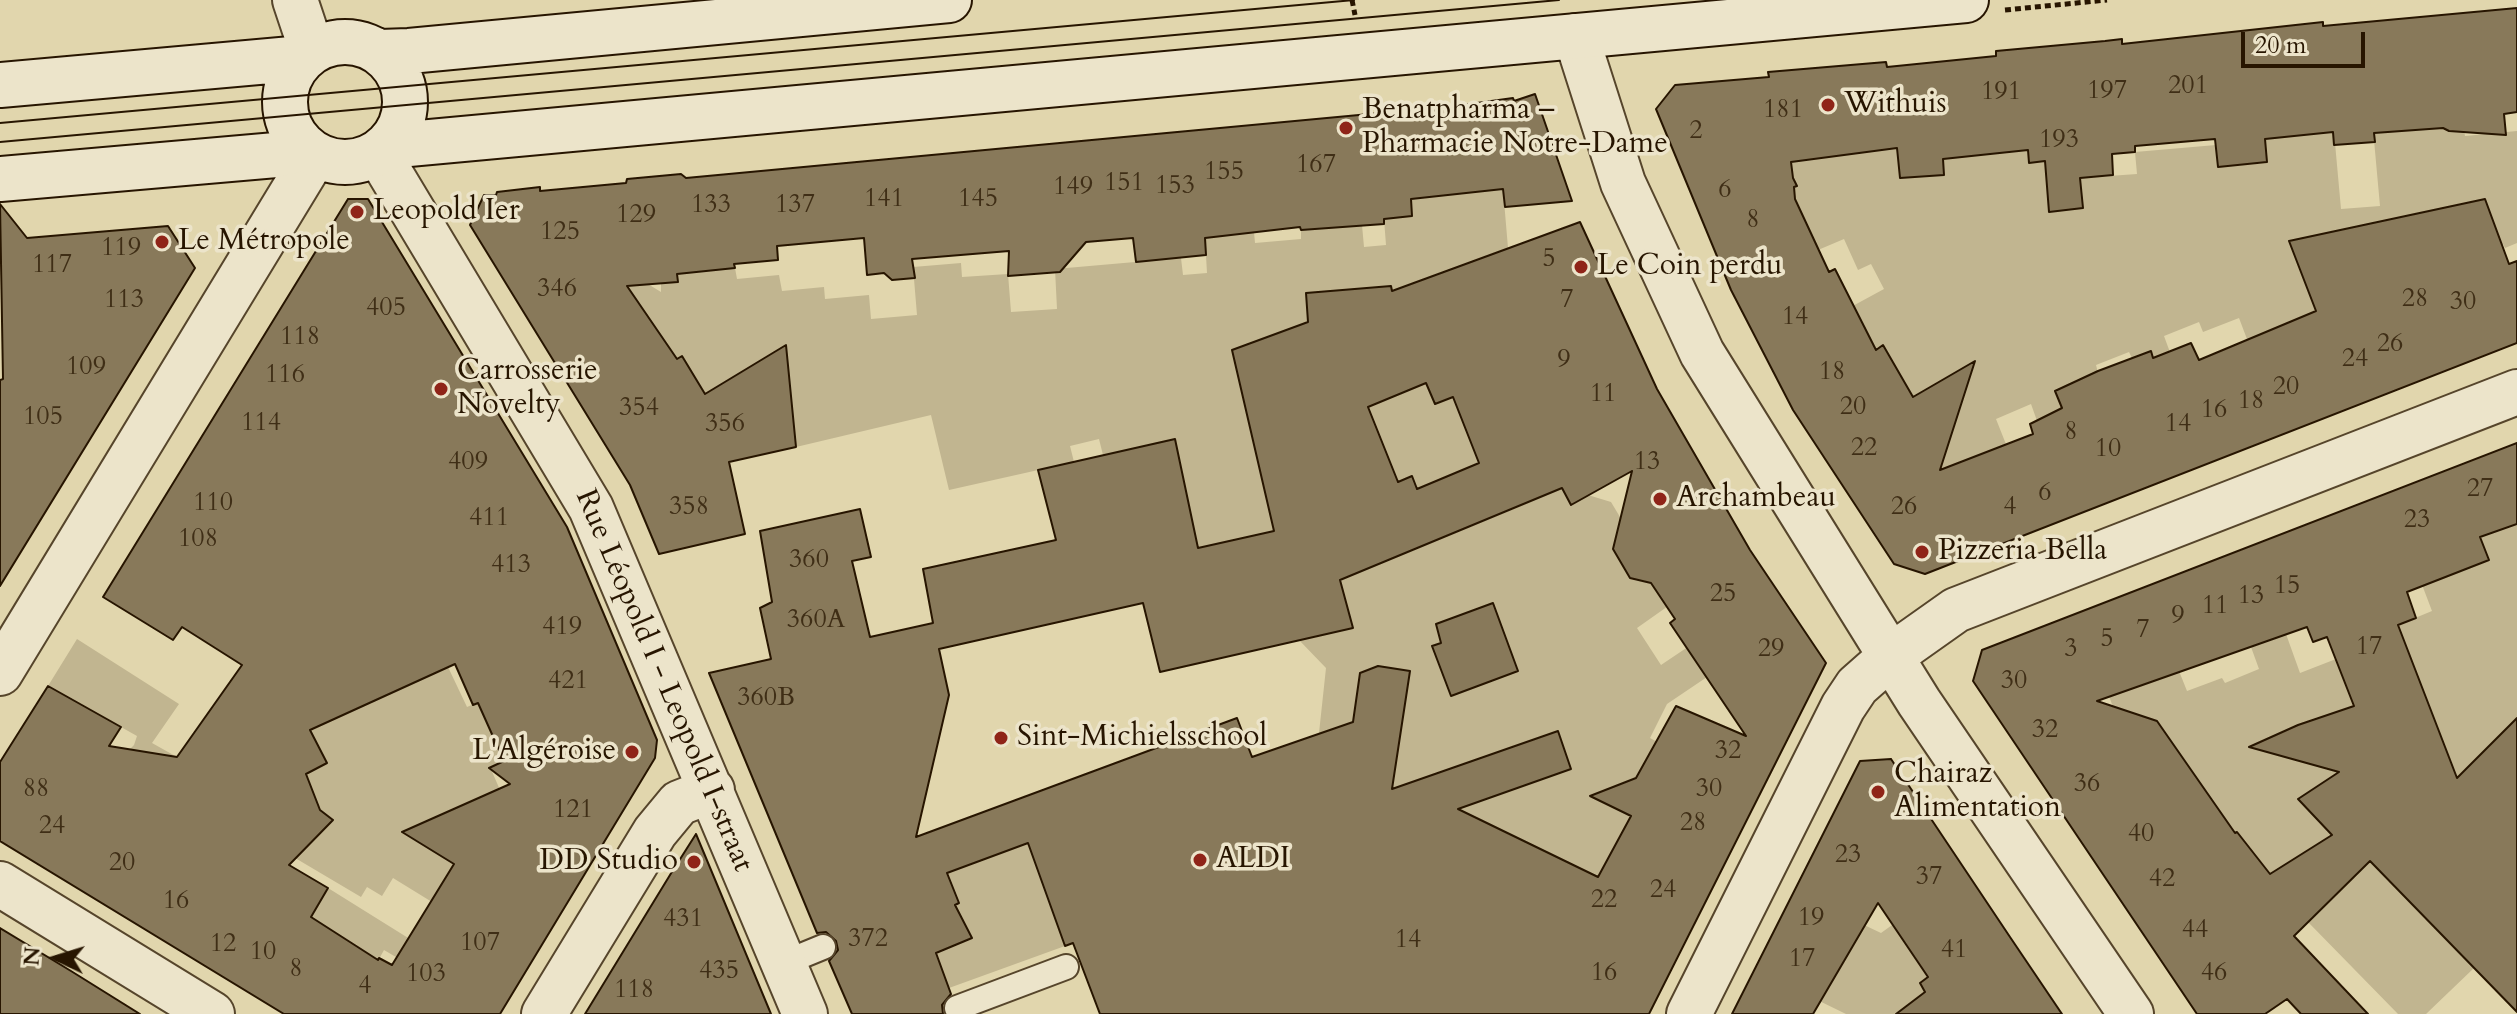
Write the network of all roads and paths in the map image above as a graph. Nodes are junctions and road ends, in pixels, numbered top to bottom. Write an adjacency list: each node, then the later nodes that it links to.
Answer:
1 (295, 0): 6 (street)
2 (949, 0): 5 (street)
3 (1966, 0): 4 (street)
4 (1576, 36): 8 (street); 12 (street)
5 (380, 52): 6 (street); 8 (street)
6 (308, 55): 7 (street); 9 (street)
7 (0, 85)
8 (382, 150): 9 (street); 14 (street, Rue Léopold I - Leopold I-straat)
9 (310, 151): 10 (street); 13 (street)
10 (0, 179)
11 (2517, 392): 12 (street)
12 (1891, 656): 21 (street); 22 (street)
13 (0, 673)
14 (712, 790): 19 (street); 20 (street, Rue Léopold I - Leopold I-straat)
15 (0, 884): 18 (street)
16 (1066, 967): 17 (lane)
17 (957, 1008)
18 (212, 1014)
19 (544, 1014)
20 (805, 1014)
21 (1689, 1014)
22 (2131, 1014)

